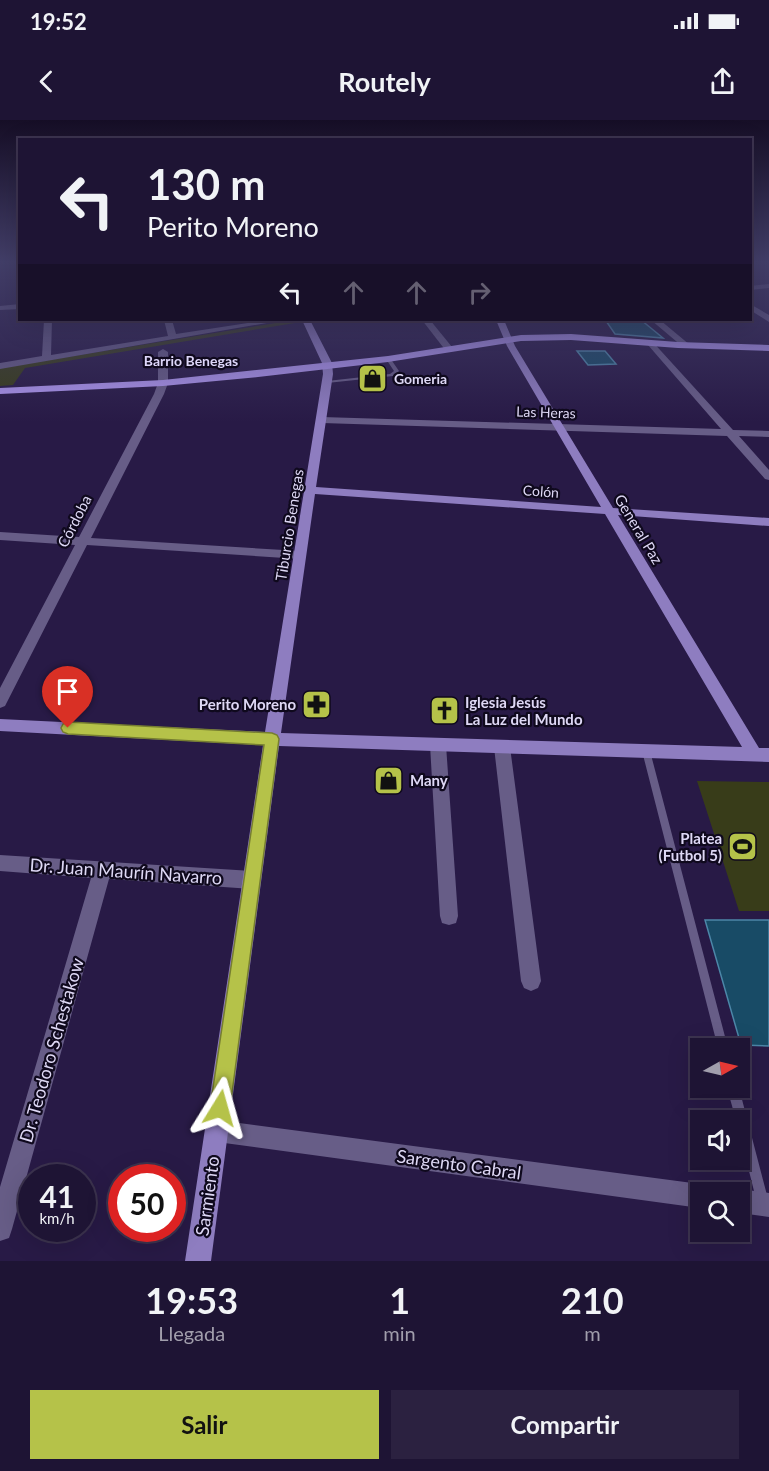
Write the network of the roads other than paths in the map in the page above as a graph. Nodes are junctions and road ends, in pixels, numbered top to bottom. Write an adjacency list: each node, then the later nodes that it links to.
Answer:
1 (48, 321): 15 (street)
2 (168, 321): 8 (street)
3 (274, 321): 8 (street)
4 (306, 321): 18 (main road, Tiburcio Benegas)
5 (427, 321): 13 (street)
6 (500, 321): 9 (main road, General Paz)
7 (656, 321): 11 (street)
8 (172, 338): 15 (street)
9 (508, 340): 10 (main road); 13 (main road); 23 (main road, General Paz)
10 (651, 343): 11 (main road); 24 (street)
11 (686, 345): 12 (main road)
12 (769, 348)
13 (449, 349): 16 (main road)
14 (163, 352): 20 (street, Córdoba)
15 (46, 358): 17 (street)
16 (388, 359): 18 (main road); 19 (lane)
17 (0, 366)
18 (328, 367): 19 (main road, Tiburcio Benegas); 20 (main road)
19 (327, 382): 22 (main road, Tiburcio Benegas)
20 (163, 383): 21 (main road); 31 (street, Córdoba)
21 (0, 391)
22 (322, 420): 23 (street, Las Heras); 27 (main road, Tiburcio Benegas)
23 (560, 428): 24 (street, Las Heras); 28 (main road, General Paz)
24 (730, 433): 25 (street, Las Heras); 26 (street)
25 (769, 434)
26 (769, 477)
27 (310, 490): 28 (main road, Colón); 32 (main road, Tiburcio Benegas)
28 (609, 510): 29 (main road, Colón); 39 (main road, General Paz)
29 (769, 522)
30 (0, 536): 31 (street)
31 (83, 541): 32 (street); 33 (street, Córdoba)
32 (300, 555): 35 (main road, Tiburcio Benegas)
33 (0, 702)
34 (0, 725): 35 (main road)
35 (272, 739): 36 (main road); 42 (main road, Sarmiento)
36 (438, 745): 37 (main road); 43 (street)
37 (502, 747): 38 (main road); 44 (street)
38 (646, 751): 39 (main road); 45 (lane)
39 (762, 754)
40 (0, 863): 41 (street, Dr. Juan Maurín Navarro)
41 (102, 870): 42 (street, Dr. Juan Maurín Navarro); 50 (street, Dr. Teodoro Schestakow)
42 (252, 880): 47 (main road, Sarmiento)
43 (448, 916)
44 (531, 981)
45 (720, 1038)
46 (735, 1098): 49 (lane)
47 (217, 1131): 48 (street, Sargento Cabral); 51 (main road, Sarmiento)
48 (690, 1195)
49 (757, 1204)
50 (0, 1229)
51 (198, 1261)

